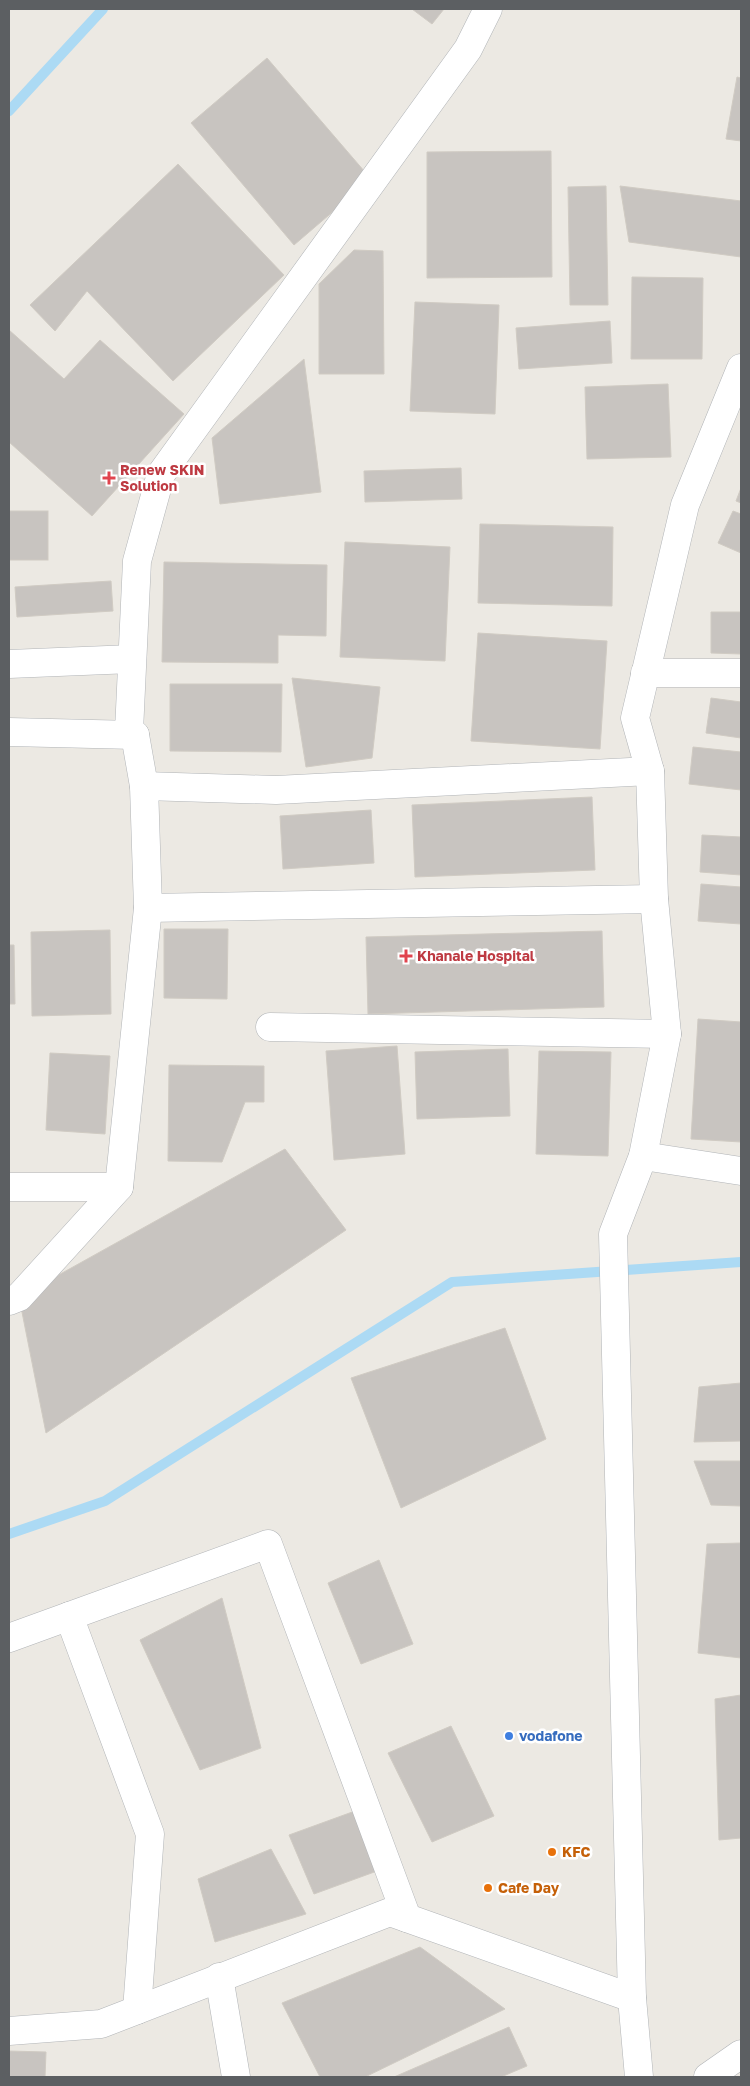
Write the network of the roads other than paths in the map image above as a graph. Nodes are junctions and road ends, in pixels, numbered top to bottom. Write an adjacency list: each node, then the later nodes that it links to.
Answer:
1 (488, 9): 3 (street)
2 (741, 368): 5 (street)
3 (132, 659): 4 (street); 8 (street)
4 (9, 664)
5 (645, 673): 6 (street); 9 (street)
6 (741, 673)
7 (9, 732): 8 (street)
8 (135, 735): 10 (street)
9 (650, 771): 10 (street); 11 (street)
10 (144, 786): 12 (street)
11 (654, 900): 12 (street); 14 (street)
12 (148, 908): 18 (street)
13 (270, 1028): 14 (street)
14 (668, 1034): 15 (street)
15 (643, 1156): 16 (street); 24 (street)
16 (741, 1171)
17 (9, 1187): 18 (street)
18 (119, 1187): 19 (street)
19 (9, 1302)
20 (69, 1616): 21 (street); 22 (street); 25 (street)
21 (9, 1638)
22 (407, 1918): 23 (street); 24 (street)
23 (219, 1977): 25 (street); 28 (street)
24 (632, 1998): 29 (street)
25 (137, 2010): 26 (street)
26 (9, 2031)
27 (741, 2054): 30 (street)
28 (236, 2077)
29 (639, 2077)
30 (708, 2077)

